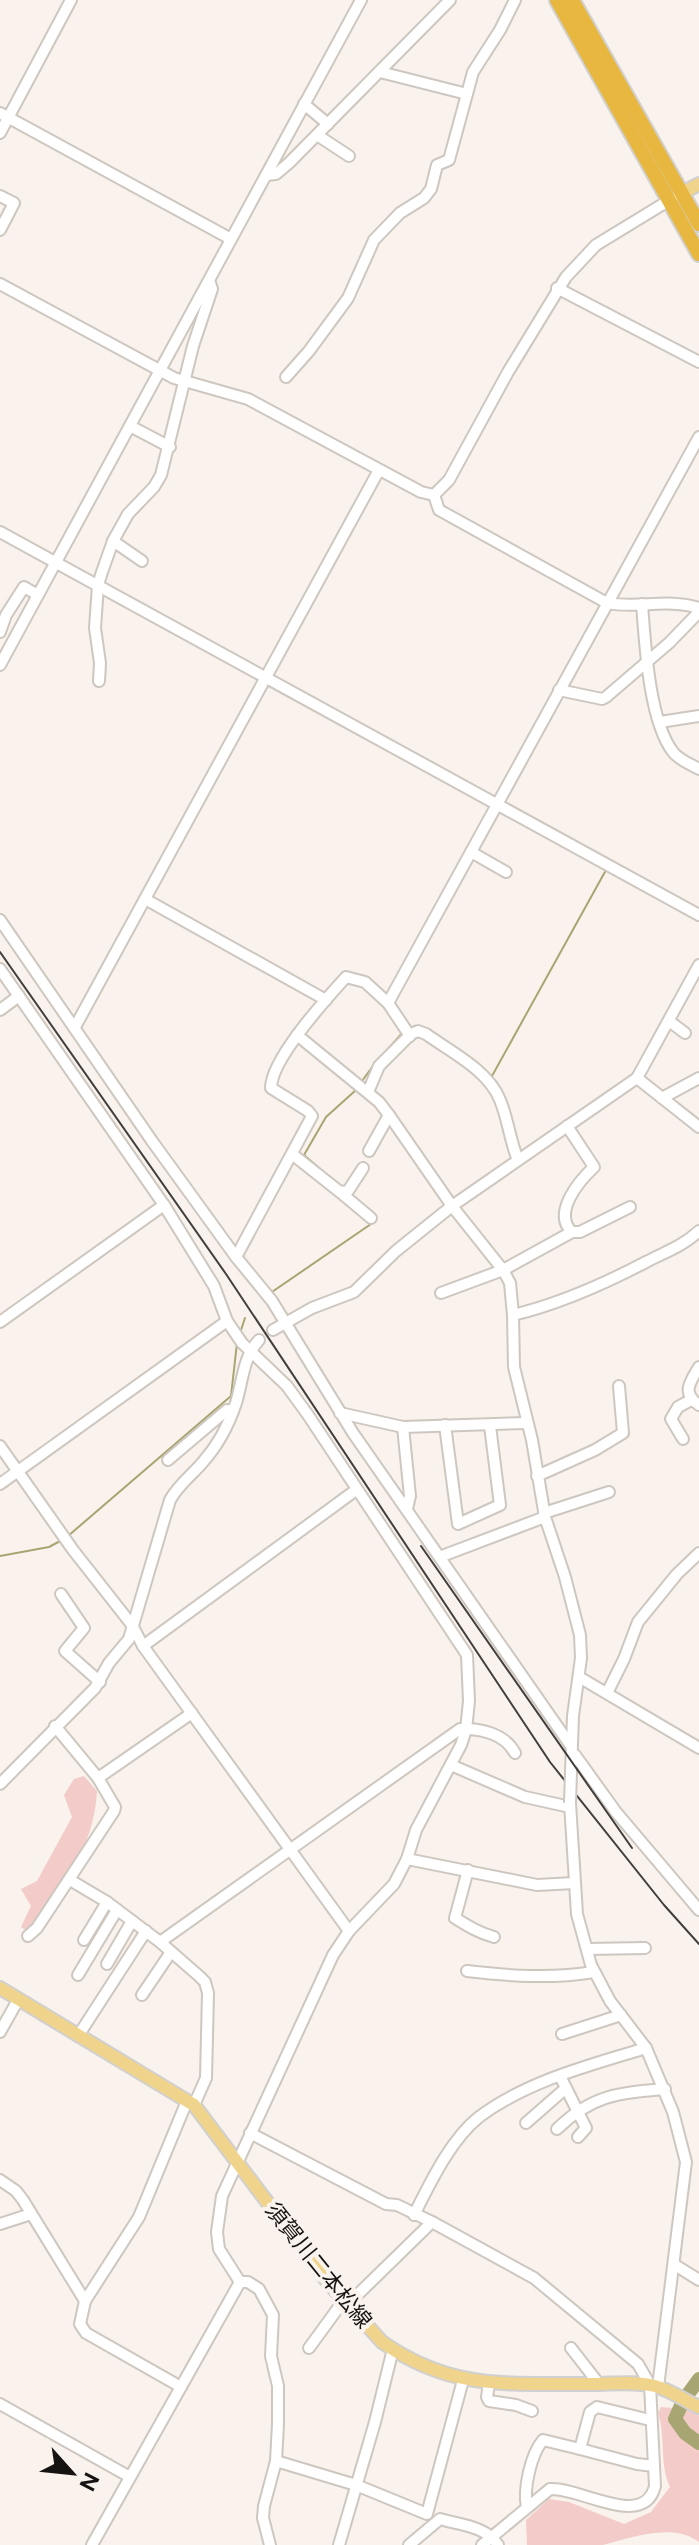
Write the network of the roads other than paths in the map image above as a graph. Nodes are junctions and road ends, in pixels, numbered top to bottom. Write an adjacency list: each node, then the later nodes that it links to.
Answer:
1 (71, 0): 10 (street)
2 (361, 0): 9 (street)
3 (450, 0): 7 (street)
4 (515, 0): 8 (street)
5 (557, 0): 18 (highway)
6 (572, 0): 18 (highway)
7 (380, 72): 8 (street); 11 (street)
8 (467, 94): 28 (street)
9 (304, 104): 11 (street); 15 (street)
10 (4, 116): 12 (street); 21 (street)
11 (328, 124): 13 (street)
12 (0, 133)
13 (317, 135): 14 (street); 15 (street)
14 (349, 156)
15 (266, 175): 21 (street)
16 (699, 184): 18 (main road)
17 (0, 196): 20 (street)
18 (675, 196): 19 (highway); 22 (highway); 25 (street)
19 (699, 224)
20 (0, 230)
21 (231, 239): 23 (street)
22 (699, 254)
23 (210, 281): 27 (street); 29 (street)
24 (0, 284): 27 (street)
25 (557, 288): 26 (street); 34 (street)
26 (699, 362)
27 (160, 371): 29 (street); 30 (street)
28 (286, 377)
29 (186, 382): 32 (street); 33 (street)
30 (130, 426): 32 (street); 38 (street)
31 (699, 437): 41 (street)
32 (170, 447): 36 (street)
33 (379, 470): 34 (street); 47 (street)
34 (434, 495): 41 (street)
35 (0, 532): 38 (street)
36 (113, 541): 37 (street); 39 (street)
37 (142, 561)
38 (55, 563): 39 (street); 40 (street)
39 (98, 585): 47 (street); 48 (street)
40 (38, 595): 44 (street); 46 (street)
41 (607, 603): 42 (street); 49 (street)
42 (642, 604): 43 (street); 45 (street)
43 (699, 610): 45 (street)
44 (0, 632)
45 (647, 661): 49 (street); 51 (street)
46 (0, 665)
47 (266, 677): 53 (street); 56 (street)
48 (99, 681)
49 (559, 690): 53 (street)
50 (699, 716): 51 (street)
51 (660, 722): 52 (street)
52 (699, 769)
53 (497, 803): 54 (street); 57 (street)
54 (471, 852): 55 (street); 63 (street)
55 (506, 872)
56 (145, 899): 62 (street); 66 (street)
57 (699, 915)
58 (0, 920): 66 (street)
59 (699, 965): 65 (street)
60 (0, 969): 61 (street)
61 (19, 996): 64 (street); 82 (street)
62 (326, 1000): 63 (street); 68 (street)
63 (388, 1003): 69 (street)
64 (0, 1010)
65 (669, 1021): 67 (street); 70 (street)
66 (75, 1027): 88 (street)
67 (685, 1033)
68 (297, 1035): 72 (street); 78 (street)
69 (410, 1036): 72 (street); 79 (street)
70 (637, 1078): 73 (street); 75 (street)
71 (699, 1078): 73 (street)
72 (362, 1088): 74 (street)
73 (662, 1098): 76 (street)
74 (389, 1115): 77 (street); 83 (street)
75 (567, 1126): 79 (street); 86 (street)
76 (699, 1127)
77 (369, 1151)
78 (292, 1154): 81 (street); 88 (street)
79 (518, 1160): 83 (street)
80 (363, 1168): 81 (street)
81 (340, 1192): 85 (street)
82 (164, 1205): 92 (street); 93 (street)
83 (452, 1206): 89 (street); 94 (street)
84 (630, 1207): 86 (street)
85 (371, 1218)
86 (572, 1232): 89 (street)
87 (698, 1235): 91 (street)
88 (236, 1257): 94 (street)
89 (503, 1270): 90 (street); 91 (street)
90 (441, 1293)
91 (513, 1315): 103 (street)
92 (227, 1321): 97 (street); 110 (street)
93 (0, 1322)
94 (284, 1323): 95 (street); 102 (street)
95 (273, 1330)
96 (259, 1340): 97 (street)
97 (242, 1342): 101 (street); 113 (street)
98 (699, 1367): 100 (street)
99 (619, 1386): 111 (street)
100 (695, 1402): 107 (street)
101 (233, 1411): 109 (street); 120 (street)
102 (340, 1413): 106 (street); 115 (street)
103 (527, 1423): 105 (street); 111 (street)
104 (445, 1425): 105 (street); 105 (street); 106 (street)
105 (490, 1426)
106 (403, 1427): 115 (street)
107 (683, 1439)
108 (0, 1446): 110 (street)
109 (168, 1460)
110 (18, 1471): 112 (street); 120 (street)
111 (537, 1476): 116 (street)
112 (0, 1484)
113 (356, 1490): 121 (street); 127 (street)
114 (609, 1492): 116 (street)
115 (407, 1509): 118 (street)
116 (544, 1515): 118 (street); 122 (street)
117 (699, 1553): 124 (street)
118 (442, 1556): 129 (street)
119 (61, 1594): 123 (street)
120 (132, 1625): 121 (street); 123 (street)
121 (143, 1646): 125 (street)
122 (579, 1677): 124 (street); 129 (street)
123 (100, 1682): 126 (street)
124 (607, 1693): 128 (street)
125 (192, 1713): 132 (street); 135 (street)
126 (55, 1726): 132 (street); 133 (street)
127 (466, 1728): 130 (street); 131 (street); 135 (street)
128 (699, 1748)
129 (573, 1751): 134 (street, bridge); 142 (street)
130 (515, 1753)
131 (451, 1765): 134 (street); 136 (street)
132 (98, 1778): 138 (street)
133 (0, 1784)
134 (570, 1805): 139 (street)
135 (290, 1848): 145 (street); 149 (street)
136 (407, 1859): 137 (street); 145 (street)
137 (468, 1870): 139 (street); 147 (street)
138 (70, 1880): 140 (street); 146 (street)
139 (574, 1883): 151 (street)
140 (107, 1902): 141 (street); 148 (street)
141 (117, 1910): 143 (street); 156 (street)
142 (699, 1910)
143 (132, 1921): 144 (street); 153 (street)
144 (146, 1931): 149 (street); 163 (street)
145 (349, 1931): 172 (street)
146 (28, 1936)
147 (494, 1937)
148 (84, 1940)
149 (160, 1942): 152 (street)
150 (645, 1948): 151 (street)
151 (587, 1949): 155 (street)
152 (171, 1952): 158 (street); 168 (street)
153 (107, 1964)
154 (467, 1971): 155 (street)
155 (594, 1972): 160 (street)
156 (78, 1975)
157 (0, 1988): 159 (main road, 須賀川二本松線)
158 (142, 1995)
159 (18, 2000): 161 (street); 163 (main road, 須賀川二本松線)
160 (621, 2015): 162 (street); 164 (street)
161 (0, 2032)
162 (562, 2034)
163 (78, 2036): 168 (main road, 須賀川二本松線)
164 (646, 2048): 165 (street); 167 (street)
165 (560, 2076): 166 (street); 177 (street)
166 (566, 2088): 169 (street); 170 (street)
167 (665, 2089): 169 (street); 180 (street)
168 (191, 2103): 174 (main road, 須賀川二本松線); 183 (street)
169 (577, 2110): 171 (street); 173 (street)
170 (526, 2123)
171 (557, 2129)
172 (250, 2133): 174 (street); 177 (street)
173 (578, 2137)
174 (237, 2160): 182 (street); 184 (main road, 須賀川二本松線)
175 (0, 2180): 176 (street)
176 (31, 2214): 179 (street); 183 (street)
177 (414, 2215): 178 (street)
178 (432, 2222): 184 (street); 192 (street)
179 (0, 2224)
180 (675, 2265): 181 (street); 192 (street)
181 (699, 2280)
182 (240, 2282): 191 (street); 198 (street)
183 (85, 2301): 191 (street)
184 (346, 2302): 185 (street); 187 (main road, 須賀川二本松線)
185 (309, 2348)
186 (571, 2348): 190 (street)
187 (393, 2349): 188 (main road, 須賀川二本松線); 201 (street)
188 (463, 2380): 189 (main road, 須賀川二本松線); 203 (street)
189 (489, 2383): 190 (main road, 須賀川二本松線); 195 (street)
190 (599, 2384): 192 (main road, 須賀川二本松線)
191 (181, 2387): 200 (street)
192 (658, 2388): 194 (main road, 須賀川二本松線); 196 (street)
193 (0, 2404): 200 (street)
194 (697, 2406)
195 (532, 2411)
196 (650, 2420): 197 (street); 199 (street)
197 (580, 2449): 199 (street); 202 (street)
198 (276, 2461): 201 (street); 207 (street)
199 (654, 2466): 202 (street)
200 (130, 2477): 206 (street)
201 (356, 2485): 203 (street); 208 (street)
202 (527, 2507): 205 (street)
203 (427, 2514): 204 (street)
204 (440, 2519): 205 (street); 209 (street)
205 (495, 2541): 210 (street)
206 (92, 2545)
207 (270, 2545)
208 (339, 2545)
209 (409, 2545)
210 (482, 2545)

